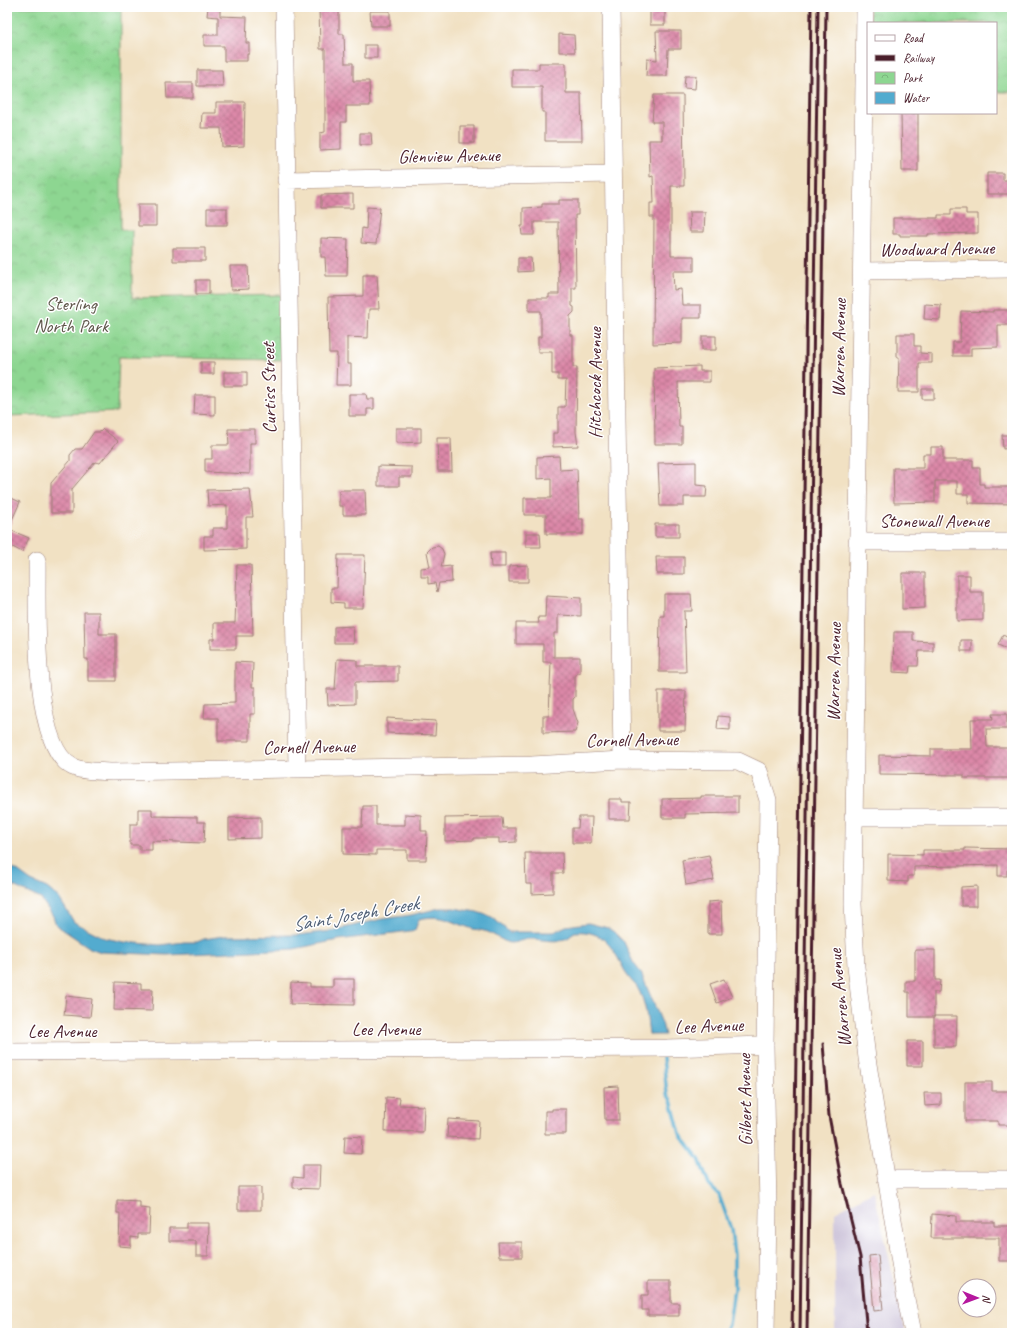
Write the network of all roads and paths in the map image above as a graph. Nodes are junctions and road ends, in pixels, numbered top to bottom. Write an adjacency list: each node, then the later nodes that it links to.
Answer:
1 (284, 7): 5 (street, Curtiss Street)
2 (611, 7): 4 (street, Hitchcock Avenue)
3 (865, 7): 7 (street, Warren Avenue)
4 (613, 174): 5 (street, Glenview Avenue); 11 (street, Hitchcock Avenue)
5 (286, 180): 12 (street, Curtiss Street)
6 (1012, 269): 7 (street, Woodward Avenue)
7 (862, 271): 8 (street, Warren Avenue)
8 (857, 542): 9 (street, Stonewall Avenue); 14 (street, Warren Avenue)
9 (1012, 542)
10 (37, 560): 12 (street, Cornell Avenue)
11 (622, 760): 12 (street, Cornell Avenue); 13 (street, Cornell Avenue)
12 (296, 768)
13 (759, 771): 16 (street, Gilbert Avenue)
14 (853, 817): 15 (street); 18 (street, Warren Avenue)
15 (1012, 817)
16 (765, 1045): 17 (street, Lee Avenue); 20 (street, Gilbert Avenue)
17 (7, 1052)
18 (886, 1179): 19 (street); 21 (street, Warren Avenue)
19 (1012, 1179)
20 (766, 1333)
21 (913, 1333)

